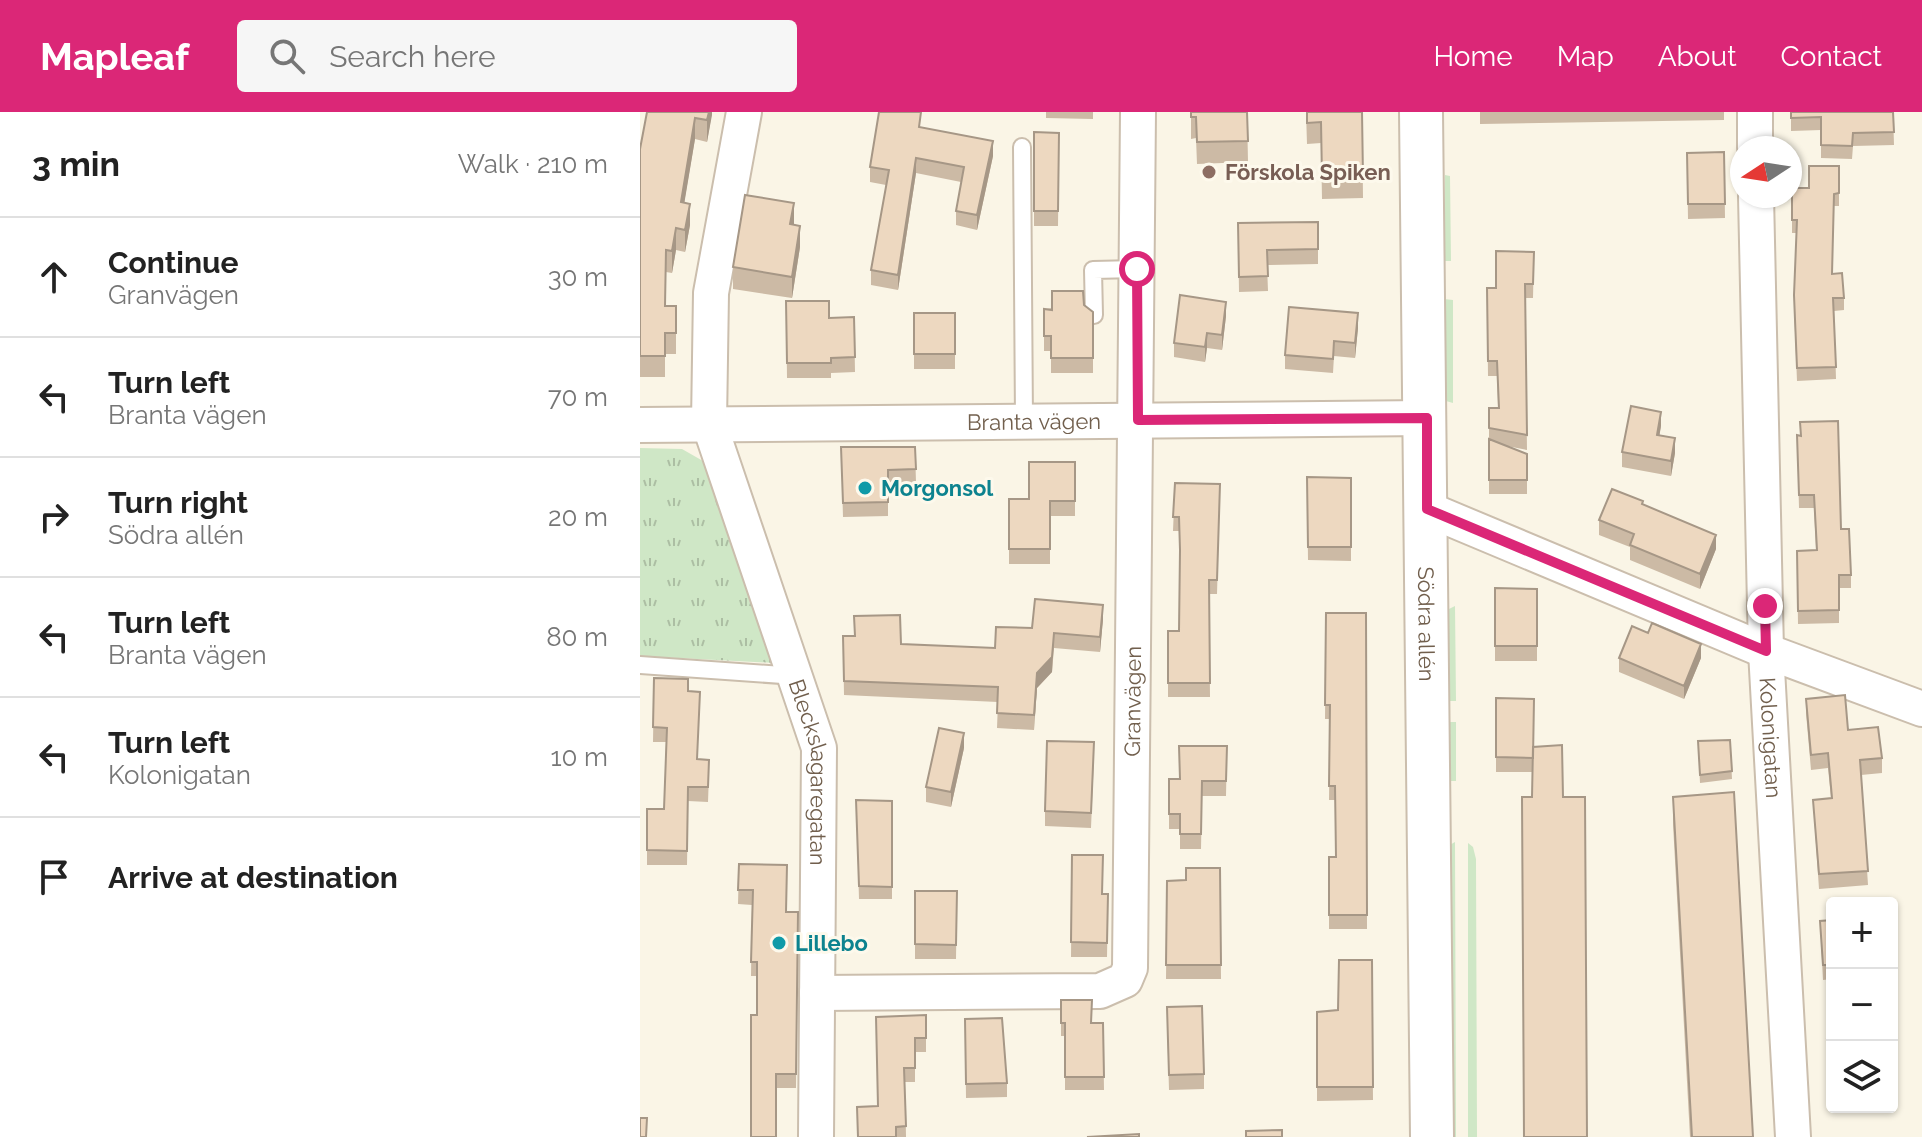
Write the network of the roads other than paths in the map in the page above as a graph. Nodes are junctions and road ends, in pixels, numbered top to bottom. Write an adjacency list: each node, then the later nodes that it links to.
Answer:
1 (744, 112): 13 (street, Bleckslagaregatan)
2 (1138, 112): 8 (street, Granvägen)
3 (1421, 112): 10 (street, Södra allén)
4 (1755, 112): 5 (street)
5 (1755, 136)
6 (1022, 147): 11 (lane)
7 (1756, 208): 16 (street, Kolonigatan)
8 (1137, 269): 9 (lane); 12 (street, Granvägen)
9 (1094, 315)
10 (1427, 418): 12 (street, Branta vägen); 15 (street, Södra allén)
11 (1024, 420): 12 (street, Branta vägen); 13 (street, Branta vägen)
12 (1138, 420): 20 (street, Granvägen)
13 (709, 423): 14 (street, Branta vägen); 18 (street, Bleckslagaregatan)
14 (640, 425)
15 (1427, 509): 16 (street); 22 (street, Södra allén)
16 (1766, 651): 19 (street); 23 (street, Kolonigatan)
17 (640, 665): 18 (lane)
18 (796, 676): 20 (street, Bleckslagaregatan)
19 (1922, 709)
20 (817, 993): 21 (street, Bleckslagaregatan)
21 (816, 1137)
22 (1432, 1137)
23 (1793, 1137)

